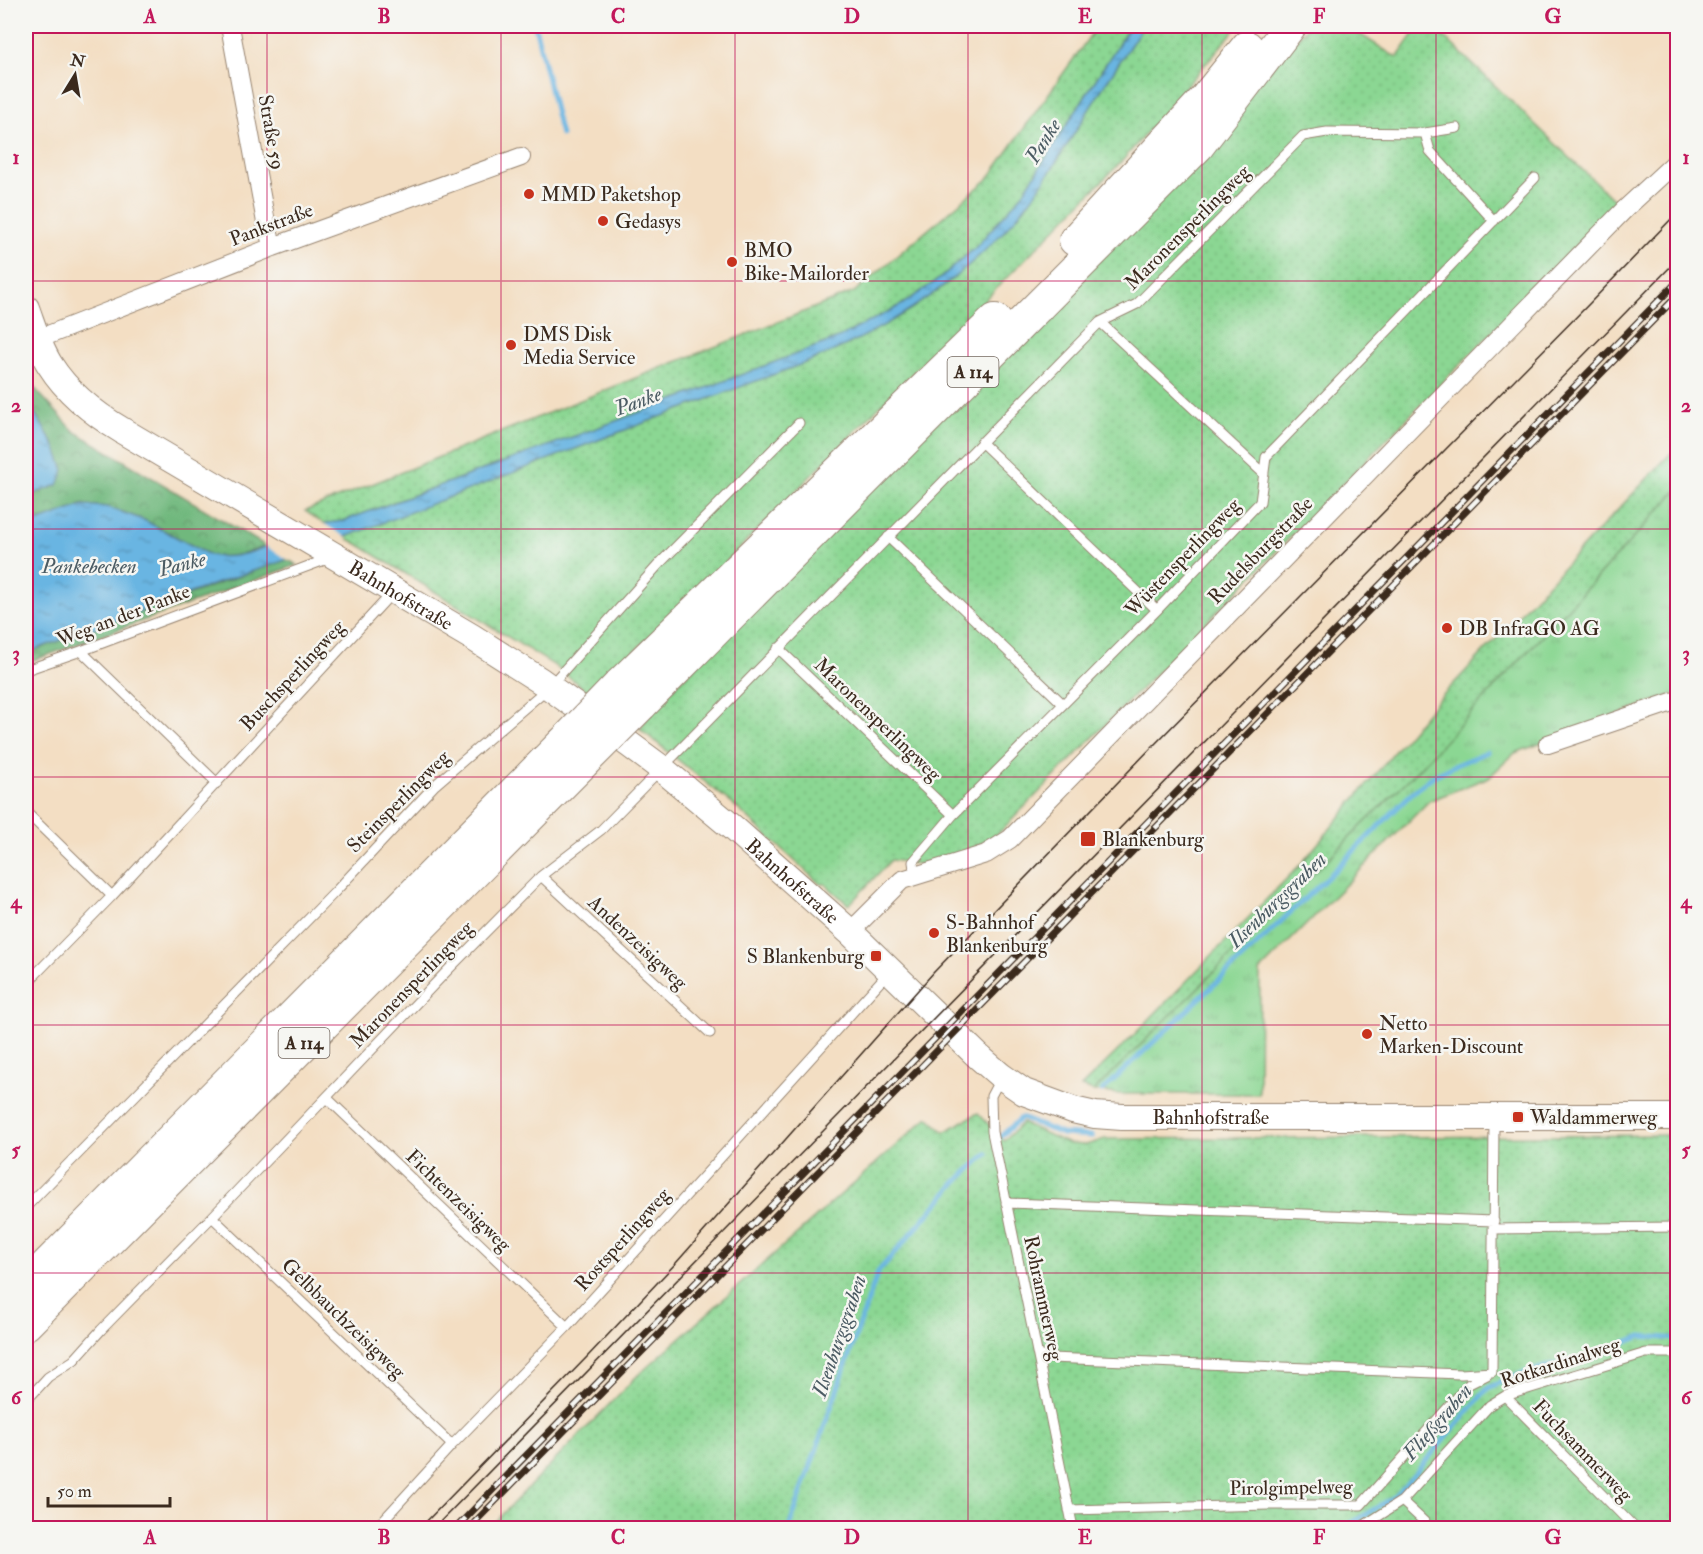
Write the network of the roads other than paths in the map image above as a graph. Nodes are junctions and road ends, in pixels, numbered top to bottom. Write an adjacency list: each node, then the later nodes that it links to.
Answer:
1 (230, 26): 10 (street, Straße 59)
2 (1265, 26): 25 (highway, A 114)
3 (1290, 26): 25 (highway, A 114)
4 (1457, 128): 5 (lane, Maronensperlingweg)
5 (1425, 133): 9 (lane); 12 (lane, Maronensperlingweg)
6 (521, 157): 10 (street, Pankstraße)
7 (1677, 160): 35 (street, Rudelsburgstraße)
8 (1536, 178): 9 (lane, Wüstensperlingweg)
9 (1494, 221): 16 (lane, Wüstensperlingweg)
10 (273, 247): 13 (street, Pankstraße)
11 (26, 308): 13 (main road, Bahnhofstraße)
12 (1100, 322): 15 (lane, Maronensperlingweg); 16 (lane)
13 (32, 342): 18 (main road, Bahnhofstraße)
14 (799, 423): 24 (lane, Steinsperlingweg)
15 (981, 442): 17 (lane, Maronensperlingweg); 20 (lane)
16 (1264, 474): 20 (lane, Wüstensperlingweg)
17 (888, 537): 21 (lane, Maronensperlingweg); 27 (lane)
18 (331, 554): 19 (main road, Bahnhofstraße); 22 (lane, Weg an der Panke)
19 (394, 591): 24 (main road, Bahnhofstraße); 31 (lane, Buschsperlingweg)
20 (1156, 610): 27 (lane, Wüstensperlingweg)
21 (778, 648): 30 (lane, Maronensperlingweg); 33 (lane, Maronensperlingweg)
22 (81, 651): 23 (lane, Weg an der Panke); 31 (lane)
23 (26, 670)
24 (549, 687): 30 (main road, Bahnhofstraße); 46 (lane, Steinsperlingweg)
25 (630, 695): 29 (highway, A 114, bridge)
26 (1677, 700): 28 (street)
27 (1063, 704): 33 (lane, Wüstensperlingweg)
28 (1548, 744)
29 (573, 753): 50 (highway, A 114); 51 (highway, A 114)
30 (661, 768): 34 (lane, Maronensperlingweg); 37 (main road, Bahnhofstraße)
31 (216, 783): 36 (lane, Buschsperlingweg)
32 (26, 812): 36 (lane)
33 (953, 815): 35 (lane, Wüstensperlingweg)
34 (541, 876): 40 (lane, Andenzeisigweg); 42 (lane, Maronensperlingweg)
35 (915, 876): 37 (street, Rudelsburgstraße)
36 (112, 896): 39 (lane, Buschsperlingweg)
37 (850, 932): 38 (main road, Bahnhofstraße)
38 (891, 970): 41 (main road, Bahnhofstraße); 52 (lane, Rostsperlingweg)
39 (26, 984)
40 (710, 1034)
41 (1001, 1076): 44 (main road, Bahnhofstraße); 45 (lane, Rohrammerweg)
42 (327, 1098): 47 (lane, Maronensperlingweg); 52 (lane, Fichtenzeisigweg)
43 (1677, 1117): 44 (main road, Bahnhofstraße)
44 (1494, 1118): 48 (lane)
45 (1006, 1203): 48 (lane); 54 (lane, Rohrammerweg)
46 (26, 1207)
47 (212, 1217): 57 (lane, Maronensperlingweg); 58 (lane, Gelbbauchzeisigweg)
48 (1493, 1225): 49 (lane); 55 (lane)
49 (1677, 1227)
50 (26, 1286)
51 (26, 1324)
52 (567, 1327): 58 (lane, Rostsperlingweg)
53 (1677, 1353): 56 (lane, Rotkardinalweg)
54 (1038, 1355): 55 (lane); 60 (lane, Rohrammerweg)
55 (1492, 1372): 60 (lane, Pirolgimpelweg)
56 (1505, 1396): 59 (lane, Rotkardinalweg); 65 (lane, Fuchsammerweg)
57 (26, 1401)
58 (452, 1445): 61 (lane, Rostsperlingweg)
59 (1402, 1500): 63 (lane, Rotkardinalweg); 64 (lane)
60 (1069, 1510): 62 (lane, Rohrammerweg)
61 (376, 1528)
62 (1073, 1528)
63 (1360, 1528)
64 (1431, 1528)
65 (1635, 1528)

